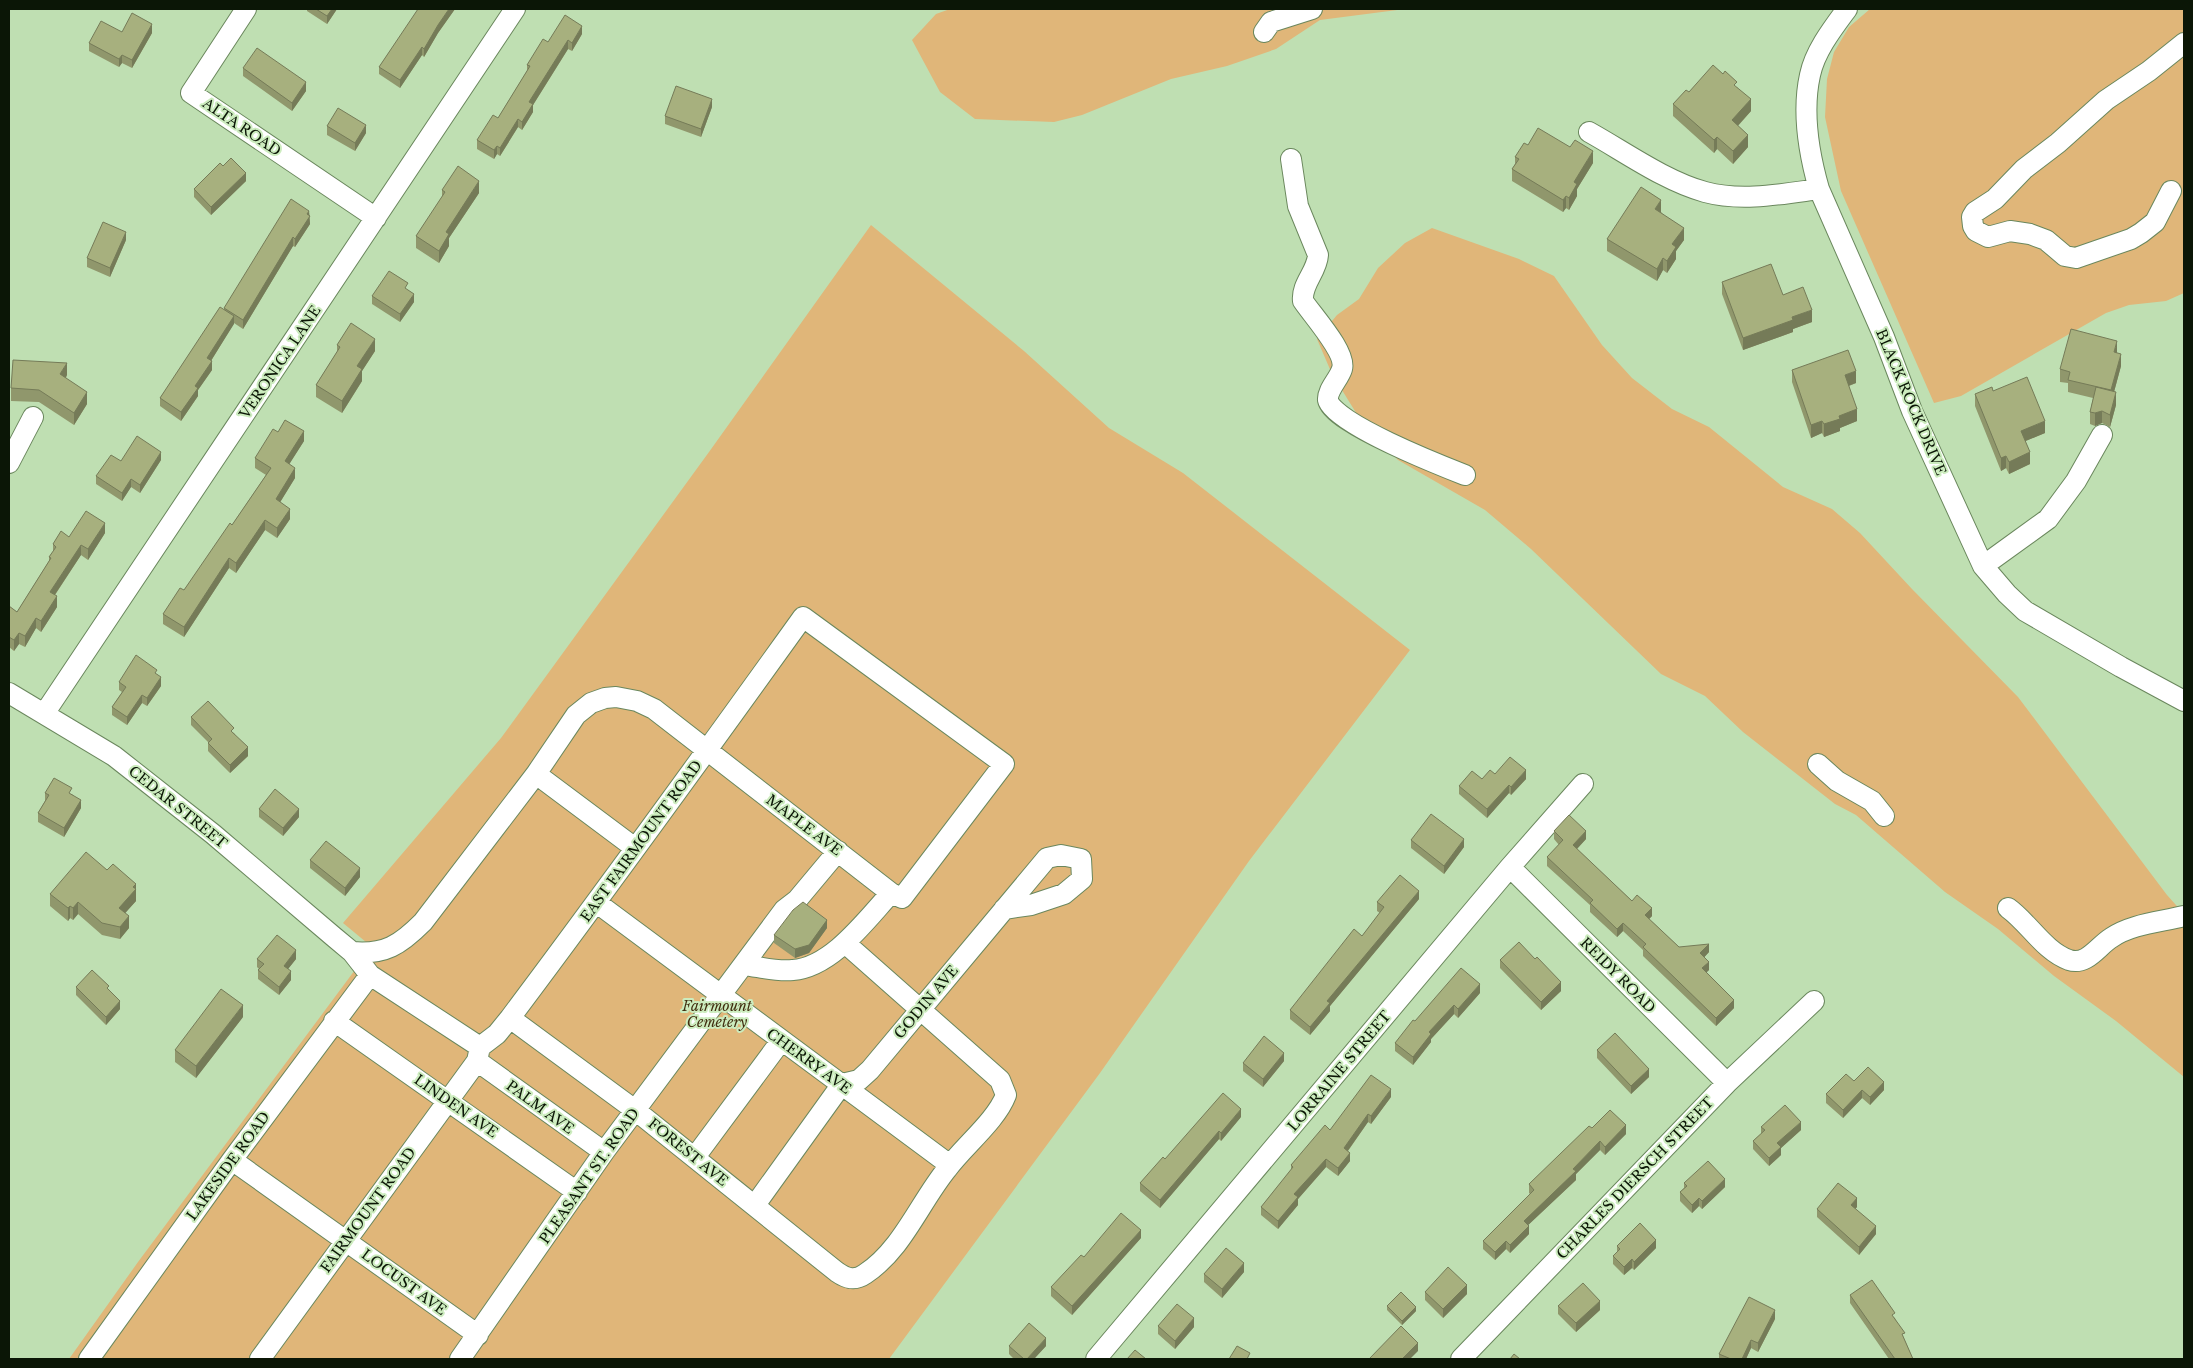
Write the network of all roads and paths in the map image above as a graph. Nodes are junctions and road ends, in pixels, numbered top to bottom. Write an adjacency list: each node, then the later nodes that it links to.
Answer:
1 (246, 9): 11 (street, ALTA ROAD)
2 (515, 9): 11 (street, VERONICA LANE)
3 (1312, 9): 5 (street)
4 (1847, 9): 9 (street, BLACK ROCK DRIVE)
5 (1264, 32)
6 (2184, 43): 10 (street)
7 (1589, 132): 9 (street)
8 (1290, 159): 15 (street)
9 (1820, 189): 16 (street, BLACK ROCK DRIVE)
10 (2171, 191)
11 (376, 218): 19 (street, VERONICA LANE)
12 (33, 417): 14 (street)
13 (2102, 435): 16 (street)
14 (9, 463)
15 (1464, 475)
16 (1983, 566): 18 (street, BLACK ROCK DRIVE)
17 (9, 693): 19 (street, CEDAR STREET)
18 (2184, 701)
19 (44, 714): 34 (street, CEDAR STREET)
20 (706, 751): 22 (street, MAPLE AVE); 25 (street, EAST FAIRMOUNT ROAD); 26 (street, MAPLE AVE); 28 (street, EAST FAIRMOUNT ROAD)
21 (1818, 764): 24 (street)
22 (536, 774): 25 (street); 34 (street, MAPLE AVE)
23 (1583, 784): 27 (street, LORRAINE STREET)
24 (1884, 816)
25 (635, 848): 29 (street, EAST FAIRMOUNT ROAD)
26 (838, 851): 28 (street, MAPLE AVE); 35 (street, PLEASANT ST. ROAD)
27 (1510, 867): 44 (street, REIDY ROAD); 59 (street, LORRAINE STREET)
28 (896, 896): 33 (street)
29 (596, 903): 37 (street, CHERRY AVE); 40 (street, EAST FAIRMOUNT ROAD)
30 (2008, 908): 32 (street)
31 (1004, 909): 39 (street, GODIN AVE)
32 (2184, 916)
33 (845, 943): 35 (street); 39 (street)
34 (352, 952): 36 (street, CEDAR STREET)
35 (744, 964): 37 (street, PLEASANT ST. ROAD)
36 (370, 975): 41 (street, LAKESIDE ROAD); 43 (street, PALM AVE)
37 (720, 996): 42 (street, CHERRY AVE); 47 (street, PLEASANT ST. ROAD)
38 (1814, 1001): 44 (street, CHARLES DIERSCH STREET)
39 (920, 1009): 45 (street, GODIN AVE); 51 (street)
40 (510, 1018): 43 (street, EAST FAIRMOUNT ROAD); 47 (street, FOREST AVE)
41 (334, 1021): 46 (street, LINDEN AVE); 50 (street, LAKESIDE ROAD)
42 (781, 1041): 45 (street, CHERRY AVE); 49 (street)
43 (478, 1054): 46 (street, FAIRMOUNT ROAD); 48 (street, PALM AVE)
44 (1727, 1083): 60 (street, CHARLES DIERSCH STREET)
45 (842, 1084): 51 (street, CHERRY AVE); 53 (street)
46 (447, 1100): 52 (street, LINDEN AVE); 54 (street, FAIRMOUNT ROAD)
47 (635, 1110): 48 (street, PLEASANT ST. ROAD); 49 (street, FOREST AVE)
48 (604, 1152): 52 (street, PLEASANT ST. ROAD)
49 (695, 1157): 53 (street, FOREST AVE)
50 (232, 1160): 54 (street, LOCUST AVE); 56 (street, LAKESIDE ROAD)
51 (950, 1165): 53 (street, FOREST AVE)
52 (577, 1192): 55 (street, PLEASANT ST. ROAD)
53 (755, 1205)
54 (346, 1241): 55 (street, LOCUST AVE); 57 (street, FAIRMOUNT ROAD)
55 (478, 1335): 58 (street, PLEASANT ST. ROAD)
56 (89, 1359)
57 (260, 1359)
58 (460, 1359)
59 (1096, 1359)
60 (1461, 1359)

